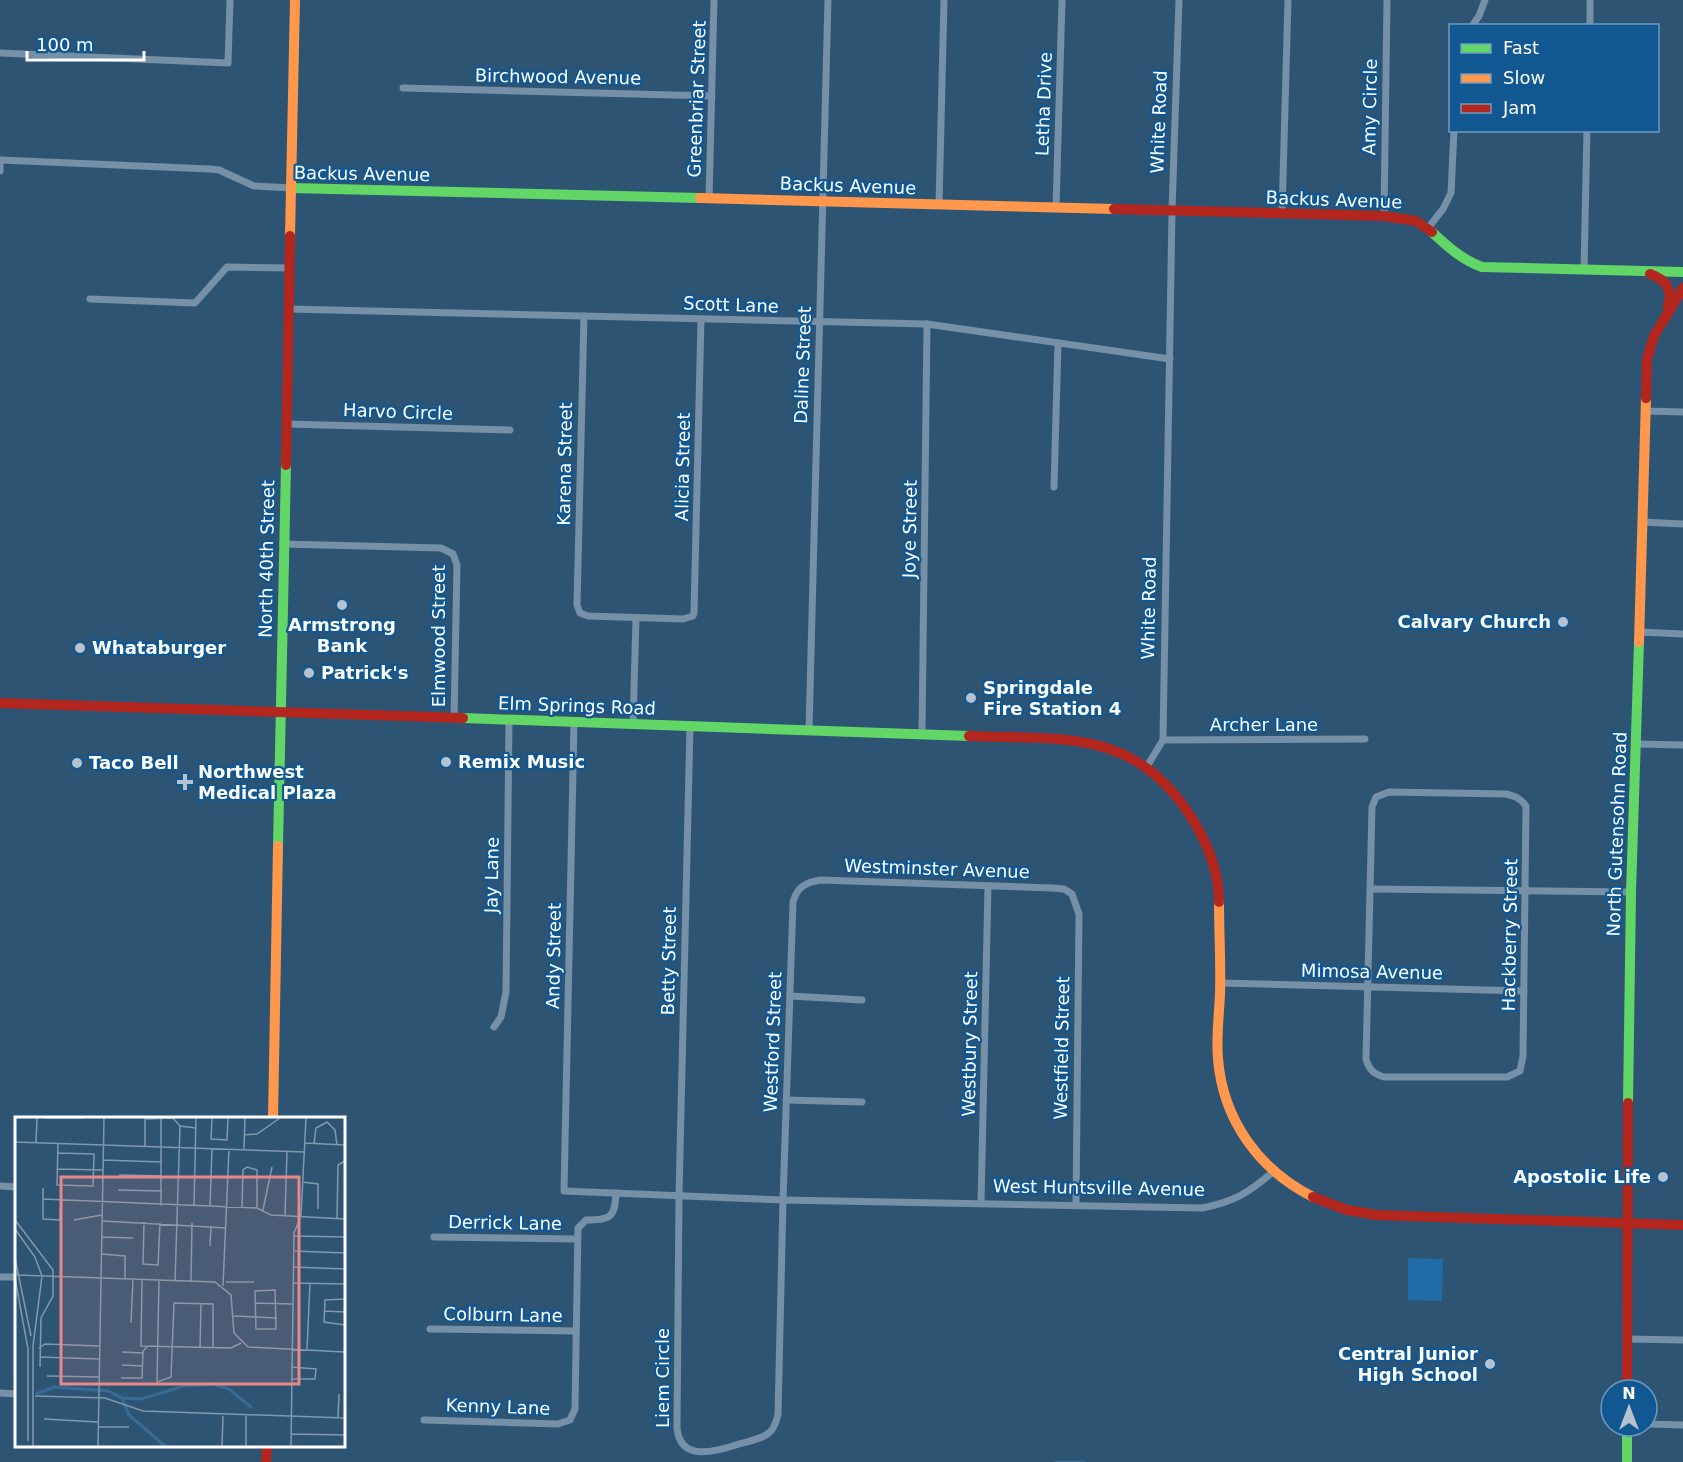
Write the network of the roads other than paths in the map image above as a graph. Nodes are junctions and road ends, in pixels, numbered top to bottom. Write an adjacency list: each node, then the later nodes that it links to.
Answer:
1 (230, 0): 14 (street)
2 (295, 0): 21 (street, North 40th Street)
3 (714, 0): 16 (street, Greenbriar Street)
4 (828, 0): 23 (street, Daline Street)
5 (944, 0): 24 (street)
6 (1062, 0): 25 (street, Letha Drive)
7 (1179, 0): 26 (street, White Road)
8 (1288, 0): 27 (street)
9 (1387, 0): 28 (street, Amy Circle)
10 (1485, 0): 12 (street)
11 (1590, 0): 13 (street)
12 (1473, 24)
13 (1590, 24)
14 (0, 53)
15 (404, 88): 16 (street, Birchwood Avenue)
16 (712, 96): 22 (street, Greenbriar Street)
17 (1454, 132): 29 (street)
18 (1587, 132): 31 (street)
19 (0, 160): 20 (street); 21 (street, Backus Avenue)
20 (0, 171)
21 (291, 188): 22 (street, Backus Avenue); 30 (street, North 40th Street)
22 (709, 199): 23 (street, Backus Avenue)
23 (823, 202): 24 (street, Backus Avenue); 40 (street, Daline Street)
24 (939, 205): 25 (street, Backus Avenue)
25 (1056, 208): 26 (street, Backus Avenue)
26 (1172, 211): 27 (street, Backus Avenue); 43 (street, White Road)
27 (1282, 214): 28 (street, Backus Avenue)
28 (1384, 216): 29 (street, Backus Avenue)
29 (1428, 228): 31 (street, Backus Avenue)
30 (289, 268): 35 (street); 36 (street, North 40th Street)
31 (1584, 270): 32 (street, Backus Avenue)
32 (1633, 271): 33 (street, Backus Avenue); 38 (street)
33 (1683, 272)
34 (1683, 288): 38 (street, North Gutensohn Road)
35 (90, 299)
36 (288, 309): 37 (street, Scott Lane); 46 (street, North 40th Street)
37 (584, 316): 39 (street, Scott Lane); 52 (street, Karena Street)
38 (1664, 318): 44 (street, North Gutensohn Road)
39 (701, 319): 40 (street, Scott Lane); 52 (street, Alicia Street)
40 (819, 322): 41 (street, Scott Lane); 62 (street, Daline Street)
41 (927, 324): 42 (street, Scott Lane); 63 (street, Joye Street)
42 (1058, 344): 43 (street, Scott Lane); 48 (street)
43 (1170, 359): 64 (street, White Road)
44 (1645, 411): 45 (street); 49 (street, North Gutensohn Road)
45 (1683, 412)
46 (286, 424): 47 (street, Harvo Circle); 51 (street, North 40th Street)
47 (510, 430)
48 (1054, 487)
49 (1642, 522): 50 (street); 53 (street, North Gutensohn Road)
50 (1683, 524)
51 (283, 544): 56 (street, North 40th Street); 57 (street, Elmwood Street)
52 (636, 618): 60 (street)
53 (1639, 632): 54 (street); 66 (street, North Gutensohn Road)
54 (1683, 634)
55 (0, 703): 56 (street, Elm Springs Road)
56 (281, 714): 57 (street, Elm Springs Road); 83 (street, North 40th Street)
57 (454, 719): 58 (street, Elm Springs Road)
58 (509, 721): 59 (street, Elm Springs Road); 80 (street, Jay Lane)
59 (574, 723): 60 (street, Elm Springs Road); 87 (street, Andy Street)
60 (633, 724): 61 (street, Elm Springs Road)
61 (690, 726): 62 (street, Elm Springs Road); 89 (street, Betty Street)
62 (809, 730): 63 (street, Elm Springs Road)
63 (922, 733): 68 (street, Elm Springs Road)
64 (1163, 740): 65 (street, Archer Lane); 68 (street)
65 (1365, 740)
66 (1636, 744): 67 (street); 73 (street, North Gutensohn Road)
67 (1683, 745)
68 (1146, 768): 75 (street)
69 (988, 886): 70 (street, Westminster Avenue); 74 (street, Westminster Avenue); 91 (street, Westbury Street)
70 (800, 887): 78 (street, Westford Street)
71 (1370, 889): 72 (street); 72 (street, Hackberry Street); 76 (street)
72 (1525, 890): 73 (street); 77 (street, Hackberry Street)
73 (1631, 892): 93 (street, North Gutensohn Road)
74 (1072, 894): 92 (street, Westfield Street)
75 (1220, 983): 76 (street, Mimosa Avenue); 84 (street)
76 (1368, 988): 77 (street, Mimosa Avenue); 77 (street, Hackberry Street)
77 (1524, 991)
78 (790, 996): 79 (street); 81 (street, Westford Street)
79 (862, 1000)
80 (494, 1027)
81 (786, 1100): 82 (street); 90 (street, Westford Street)
82 (862, 1102)
83 (273, 1117)
84 (1274, 1171): 92 (street, West Huntsville Avenue); 93 (street)
85 (0, 1186): 86 (street)
86 (15, 1187)
87 (564, 1191): 88 (street, West Huntsville Avenue)
88 (616, 1193): 89 (street, West Huntsville Avenue); 96 (street)
89 (679, 1196): 90 (street, West Huntsville Avenue); 90 (street, Liem Circle)
90 (783, 1200): 91 (street, West Huntsville Avenue)
91 (981, 1203): 92 (street, West Huntsville Avenue)
92 (1076, 1204)
93 (1627, 1224): 94 (street); 99 (street, North Gutensohn Road)
94 (1683, 1225)
95 (434, 1237): 96 (street, Derrick Lane)
96 (577, 1239): 98 (street)
97 (430, 1329): 98 (street, Colburn Lane)
98 (575, 1331): 104 (street, Kenny Lane)
99 (1627, 1339): 100 (street); 101 (street, North Gutensohn Road)
100 (1683, 1340)
101 (1627, 1378)
102 (0, 1393): 103 (street)
103 (15, 1394)
104 (424, 1420)
105 (1659, 1424): 106 (street)
106 (1683, 1425)
107 (1627, 1438): 110 (street)
108 (267, 1447): 109 (street)
109 (266, 1462)
110 (1627, 1462)

